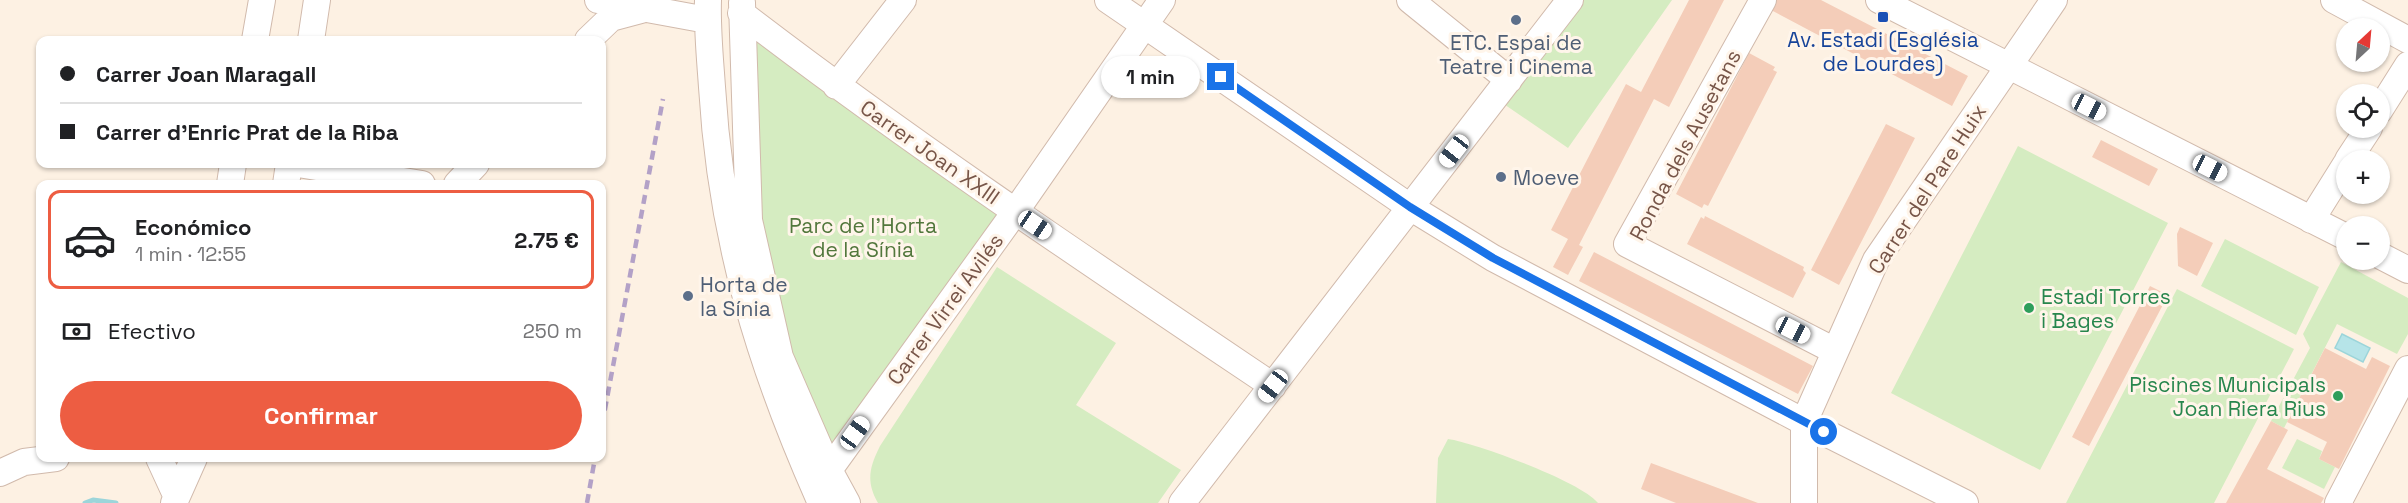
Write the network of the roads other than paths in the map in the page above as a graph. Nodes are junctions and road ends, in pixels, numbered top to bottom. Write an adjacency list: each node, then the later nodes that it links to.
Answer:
1 (262, 0): 18 (street)
2 (317, 0): 19 (street)
3 (598, 0): 15 (street)
4 (903, 0): 25 (street)
5 (1108, 0): 17 (street)
6 (1162, 0): 17 (street, Carrer Virrei Avilés)
7 (1410, 0): 24 (street)
8 (1570, 0): 24 (street)
9 (1763, 0): 38 (street, Ronda dels Ausetans)
10 (1879, 0): 14 (street)
11 (2054, 0): 23 (street, Carrer del Pare Huix)
12 (2334, 0): 21 (street)
13 (742, 7): 25 (street, Carrer Joan XXIII); 46 (street)
14 (1912, 7): 23 (street)
15 (644, 9): 16 (street); 20 (street)
16 (708, 10): 49 (street)
17 (1145, 25): 32 (street); 33 (street, Carrer Virrei Avilés)
18 (256, 36)
19 (312, 36)
20 (592, 36)
21 (2408, 40)
22 (2408, 65): 26 (street)
23 (2008, 66): 34 (street); 38 (street, Carrer del Pare Huix)
24 (1509, 80): 32 (street)
25 (836, 86): 33 (street, Carrer Joan XXIII)
26 (2390, 94)
27 (322, 168): 30 (street)
28 (472, 168): 31 (street)
29 (2336, 179): 34 (street)
30 (397, 180)
31 (461, 180)
32 (1410, 207): 40 (street); 42 (street)
33 (1015, 212): 40 (street, Carrer Joan XXIII); 46 (street, Carrer Virrei Avilés)
34 (2311, 219): 35 (street)
35 (2336, 232)
36 (2390, 261): 37 (street)
37 (2408, 270)
38 (1835, 351): 42 (street, Carrer del Pare Huix)
39 (2408, 369): 41 (street)
40 (1273, 386): 51 (street)
41 (2400, 403): 54 (street)
42 (1804, 422): 52 (street); 53 (street)
43 (36, 460): 47 (street)
44 (161, 462): 48 (street)
45 (192, 462): 48 (street)
46 (829, 470): 50 (street)
47 (0, 473)
48 (175, 499)
49 (821, 503)
50 (847, 503)
51 (1182, 503)
52 (1804, 503)
53 (1965, 503)
54 (2338, 503)

